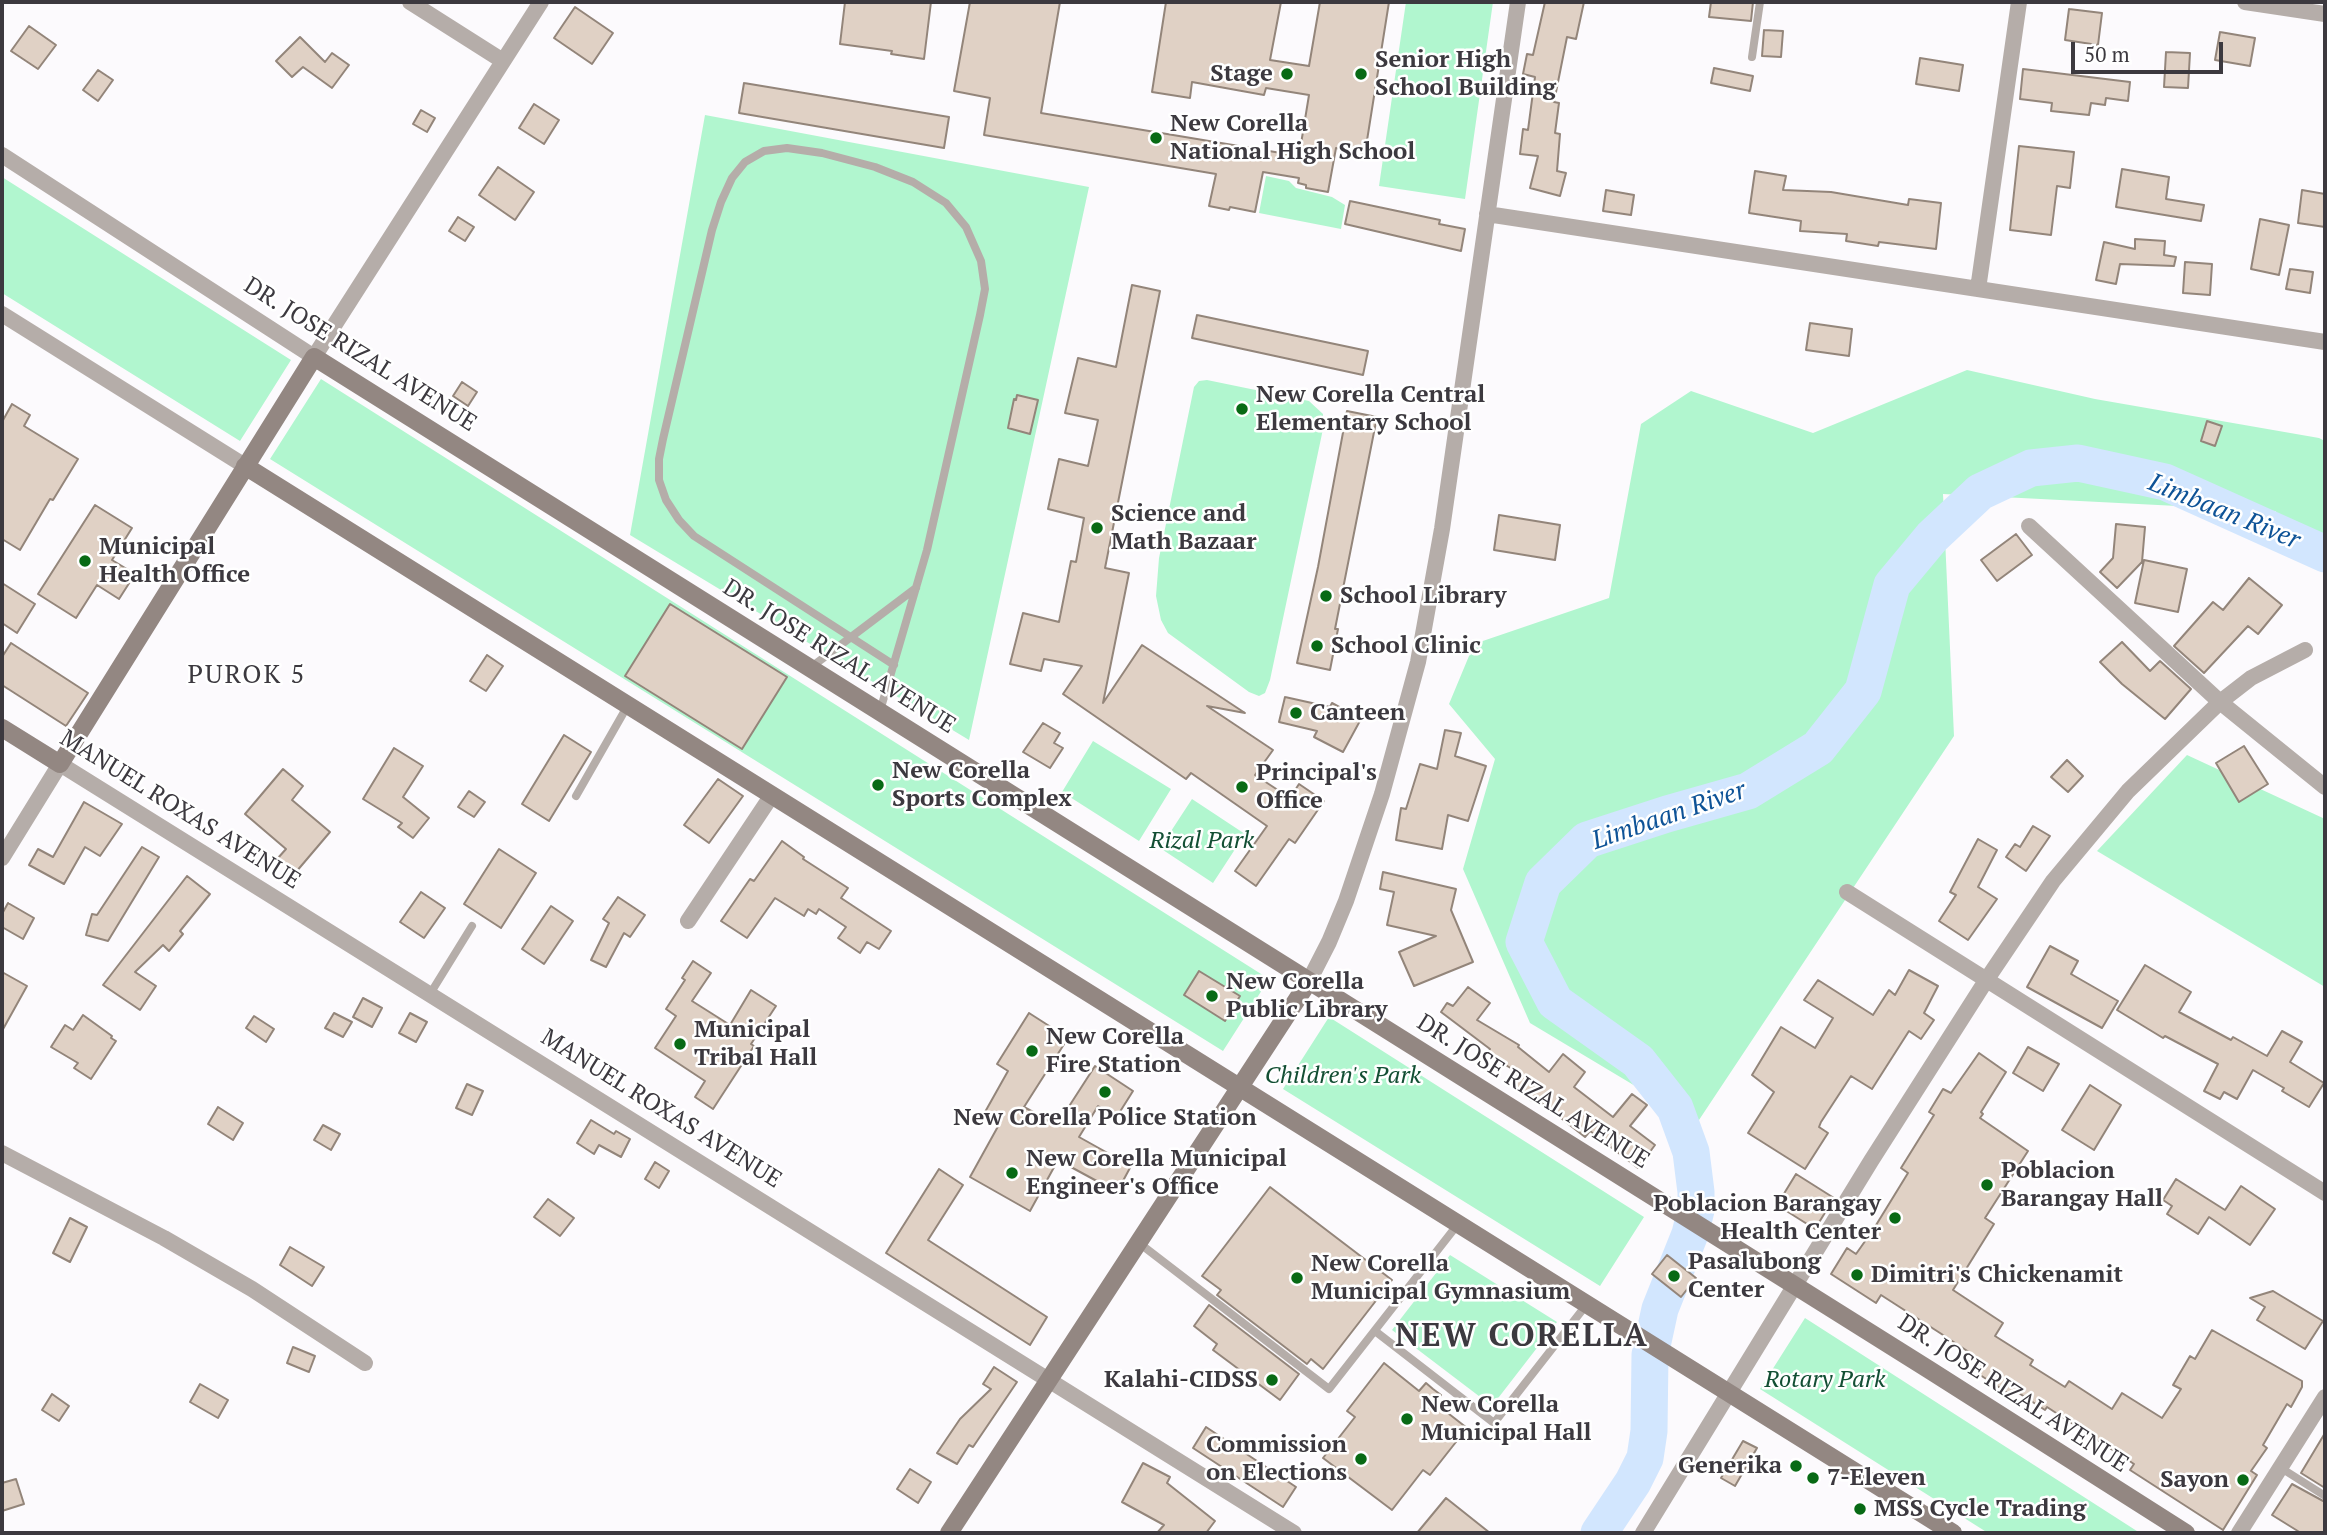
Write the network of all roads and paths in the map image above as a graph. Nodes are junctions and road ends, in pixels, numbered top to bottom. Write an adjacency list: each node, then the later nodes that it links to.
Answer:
1 (410, 2): 9 (street)
2 (541, 2): 9 (street)
3 (1518, 2): 11 (street)
4 (1760, 2): 8 (lane)
5 (2019, 2): 12 (street)
6 (2245, 2): 7 (street)
7 (2325, 14)
8 (1752, 57)
9 (503, 61): 15 (street)
10 (2, 155): 15 (street, DR. JOSE RIZAL AVENUE)
11 (1487, 214): 12 (street); 36 (street)
12 (1978, 289): 14 (street)
13 (2, 314): 16 (street)
14 (2325, 342)
15 (314, 357): 16 (main road); 22 (main road, DR. JOSE RIZAL AVENUE)
16 (245, 466): 24 (main road); 27 (main road)
17 (2029, 526): 23 (street)
18 (916, 588): 19 (lane); 19 (lane); 21 (lane)
19 (851, 637): 21 (lane); 22 (lane)
20 (2305, 650): 23 (street)
21 (894, 665): 25 (lane)
22 (810, 668): 25 (main road, DR. JOSE RIZAL AVENUE)
23 (2220, 702): 28 (street); 35 (street)
24 (628, 705): 29 (main road); 30 (lane)
25 (880, 712): 36 (main road, DR. JOSE RIZAL AVENUE)
26 (2, 728): 27 (main road, MANUEL ROXAS AVENUE)
27 (60, 764): 31 (street); 37 (street, MANUEL ROXAS AVENUE)
28 (2325, 787)
29 (772, 795): 33 (street); 38 (main road)
30 (576, 796)
31 (2, 858)
32 (1847, 892): 35 (street)
33 (688, 921)
34 (472, 926): 37 (lane)
35 (1987, 979): 40 (street); 43 (street)
36 (1310, 981): 38 (main road); 43 (main road, DR. JOSE RIZAL AVENUE)
37 (430, 994): 47 (street, MANUEL ROXAS AVENUE)
38 (1240, 1088): 41 (main road); 42 (main road)
39 (2, 1153): 46 (street)
40 (2325, 1192)
41 (1458, 1224): 44 (main road); 45 (lane)
42 (1139, 1243): 45 (lane); 47 (main road)
43 (1795, 1285): 48 (street); 56 (main road, DR. JOSE RIZAL AVENUE)
44 (1587, 1304): 45 (lane); 48 (main road)
45 (1375, 1331)
46 (365, 1363)
47 (1050, 1380): 52 (main road); 53 (street, MANUEL ROXAS AVENUE)
48 (1728, 1393): 54 (street); 55 (main road)
49 (2325, 1397): 50 (street)
50 (2281, 1468): 51 (lane); 57 (street)
51 (2325, 1496)
52 (948, 1533)
53 (1294, 1533)
54 (1643, 1533)
55 (1953, 1533)
56 (2186, 1533)
57 (2239, 1533)

